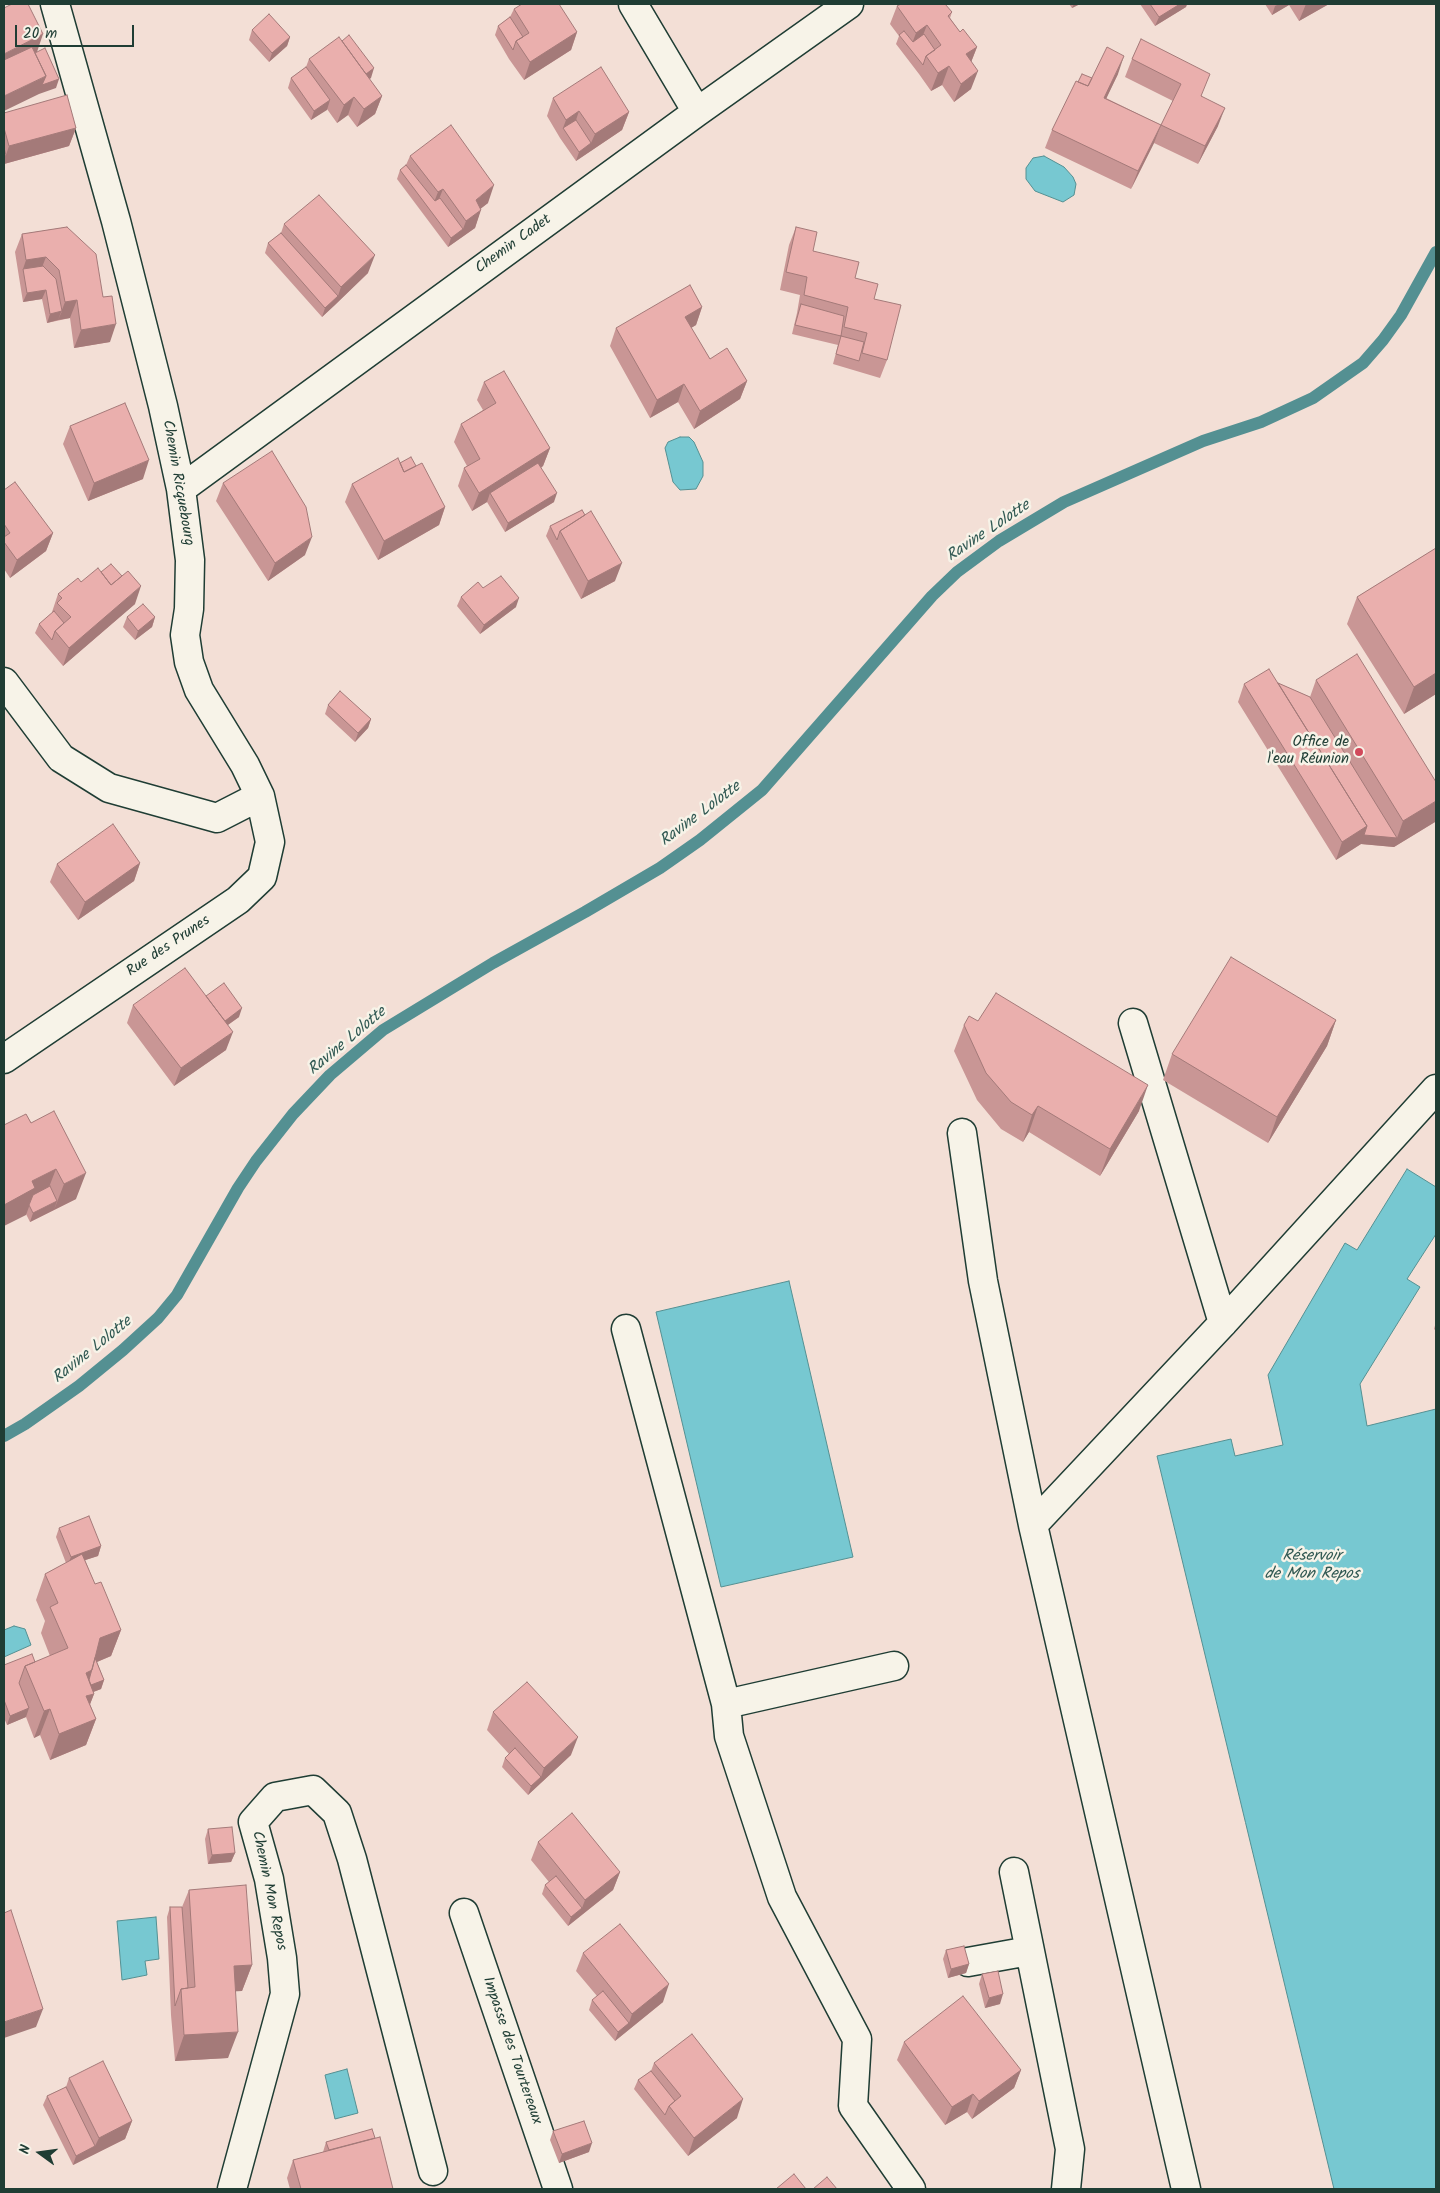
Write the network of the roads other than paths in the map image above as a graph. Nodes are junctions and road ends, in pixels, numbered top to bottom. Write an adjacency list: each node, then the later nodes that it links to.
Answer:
1 (55, 4): 5 (street, Chemin Ricquebourg)
2 (633, 4): 4 (street)
3 (849, 4): 4 (street, Chemin Cadet)
4 (697, 112): 5 (street, Chemin Cadet)
5 (181, 489): 7 (street, Chemin Ricquebourg)
6 (4, 682): 7 (street)
7 (260, 796): 9 (street, Rue des Prunes)
8 (1133, 1024): 12 (street)
9 (4, 1059)
10 (1436, 1090): 12 (street)
11 (962, 1133): 14 (street)
12 (1223, 1323): 14 (street)
13 (626, 1329): 16 (street)
14 (1033, 1525): 26 (street)
15 (894, 1666): 16 (street)
16 (726, 1704): 24 (street)
17 (1014, 1872): 19 (street)
18 (464, 1913): 23 (street, Impasse des Tourtereaux)
19 (1030, 1951): 20 (street); 25 (street)
20 (968, 1962)
21 (433, 2171): 22 (street, Chemin Mon Repos)
22 (232, 2189)
23 (558, 2189)
24 (912, 2189)
25 (1066, 2189)
26 (1186, 2189)

